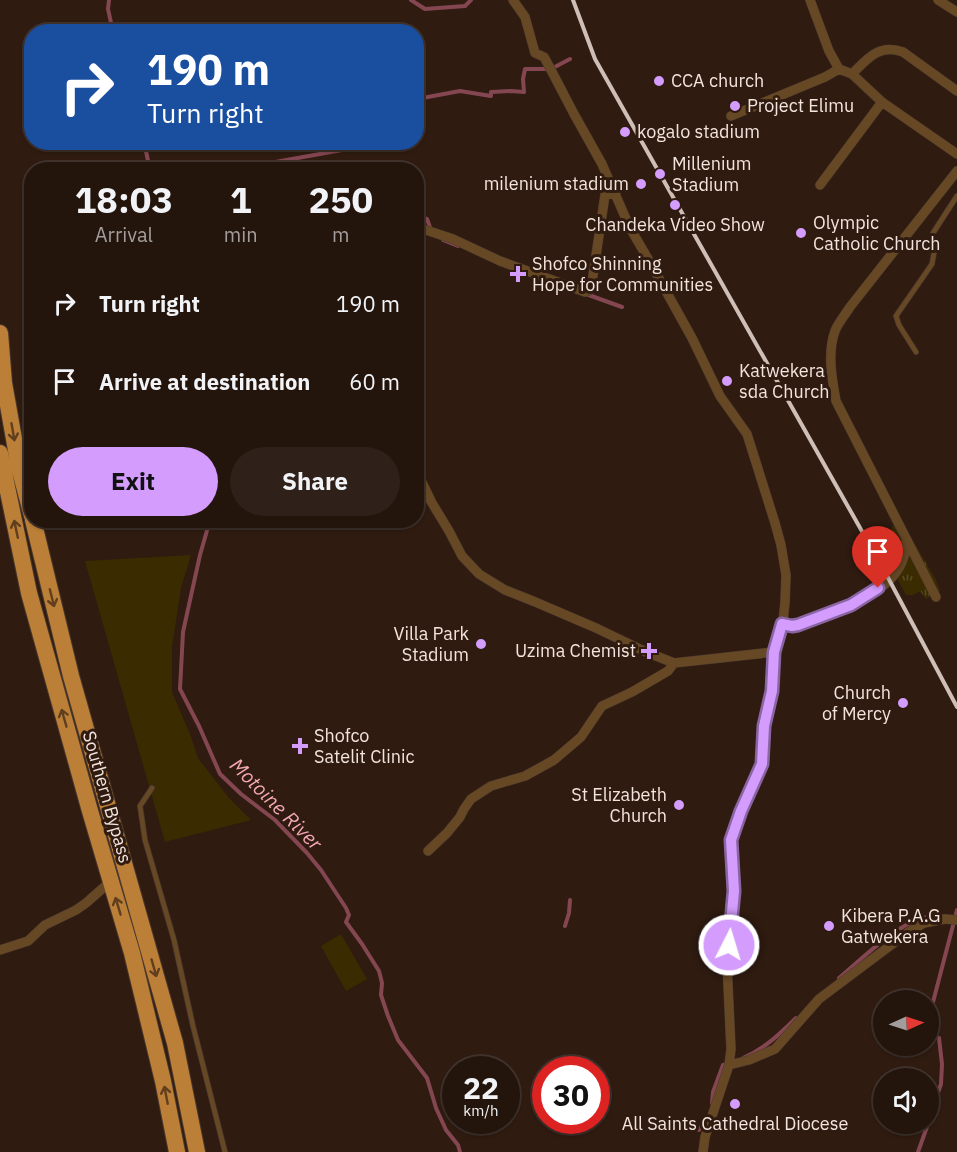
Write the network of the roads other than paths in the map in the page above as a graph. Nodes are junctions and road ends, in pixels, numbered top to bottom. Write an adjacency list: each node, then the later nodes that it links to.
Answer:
1 (513, 0): 13 (street)
2 (810, 0): 5 (street)
3 (938, 0): 4 (street)
4 (957, 12)
5 (839, 69): 6 (street); 9 (street)
6 (852, 74): 7 (street); 8 (street)
7 (957, 91)
8 (882, 102): 10 (street); 12 (street)
9 (731, 117)
10 (957, 154)
11 (957, 171): 22 (street)
12 (820, 184)
13 (616, 193): 15 (street); 24 (street)
14 (957, 196): 17 (lane)
15 (424, 229)
16 (0, 333): 20 (highway, Southern Bypass, one-way to 20)
17 (916, 352)
18 (0, 453): 29 (highway, Southern Bypass, one-way to 18)
19 (424, 486): 26 (street)
20 (24, 487)
21 (34, 528): 34 (highway, Southern Bypass, one-way to 34)
22 (906, 538): 23 (street); 24 (street)
23 (936, 597)
24 (782, 624): 25 (street)
25 (774, 652): 26 (street); 32 (street)
26 (674, 663): 28 (street)
27 (152, 788): 35 (lane)
28 (428, 851)
29 (111, 881): 31 (street); 33 (highway, Southern Bypass, one-way to 29)
30 (957, 920): 32 (street)
31 (0, 950)
32 (729, 1065): 36 (street)
33 (177, 1152)
34 (197, 1152)
35 (225, 1152)
36 (703, 1152)

